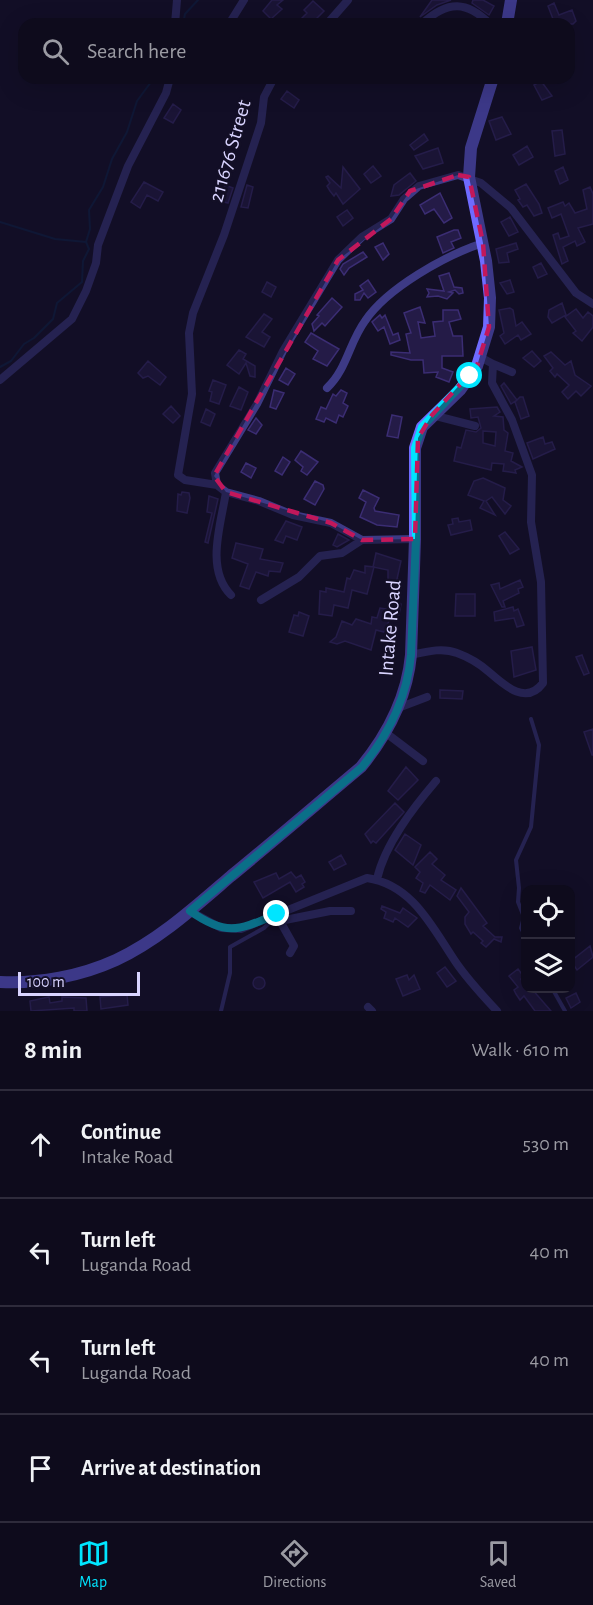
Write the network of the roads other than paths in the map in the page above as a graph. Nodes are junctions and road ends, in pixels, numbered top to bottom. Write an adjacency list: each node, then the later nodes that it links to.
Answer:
1 (177, 0): 5 (street)
2 (244, 0): 6 (street)
3 (348, 0): 7 (street)
4 (511, 0): 10 (street)
5 (176, 18)
6 (233, 18)
7 (332, 18)
8 (429, 18): 9 (street)
9 (483, 18)
10 (508, 18)
11 (168, 84): 20 (street)
12 (271, 84): 24 (street, 211676 Street)
13 (491, 84): 14 (street, Intake Road)
14 (469, 177): 15 (street, Intake Road); 16 (street); 24 (street)
15 (483, 243): 17 (street, Intake Road); 21 (street)
16 (593, 304)
17 (480, 357): 18 (street); 22 (street, Intake Road)
18 (493, 364): 19 (street); 30 (street)
19 (512, 372)
20 (0, 380)
21 (327, 388)
22 (432, 415): 23 (street); 26 (street, Intake Road)
23 (475, 426)
24 (217, 485): 25 (street)
25 (226, 492): 27 (street); 28 (street)
26 (416, 539): 27 (street); 30 (street, Intake Road)
27 (362, 540): 29 (street)
28 (231, 595)
29 (261, 600)
30 (411, 655): 32 (street, Intake Road)
31 (427, 697): 32 (street)
32 (398, 708): 34 (street, Intake Road)
33 (531, 719): 38 (lane)
34 (386, 733): 35 (street); 39 (street, Intake Road)
35 (423, 761)
36 (436, 781): 37 (street)
37 (377, 879): 41 (street); 46 (street)
38 (521, 910)
39 (190, 911): 41 (street); 43 (street, Intake Road)
40 (351, 911): 41 (street)
41 (279, 918): 42 (street); 45 (lane)
42 (290, 953)
43 (0, 982)
44 (555, 993): 47 (lane)
45 (221, 1011)
46 (497, 1011)
47 (565, 1011)

